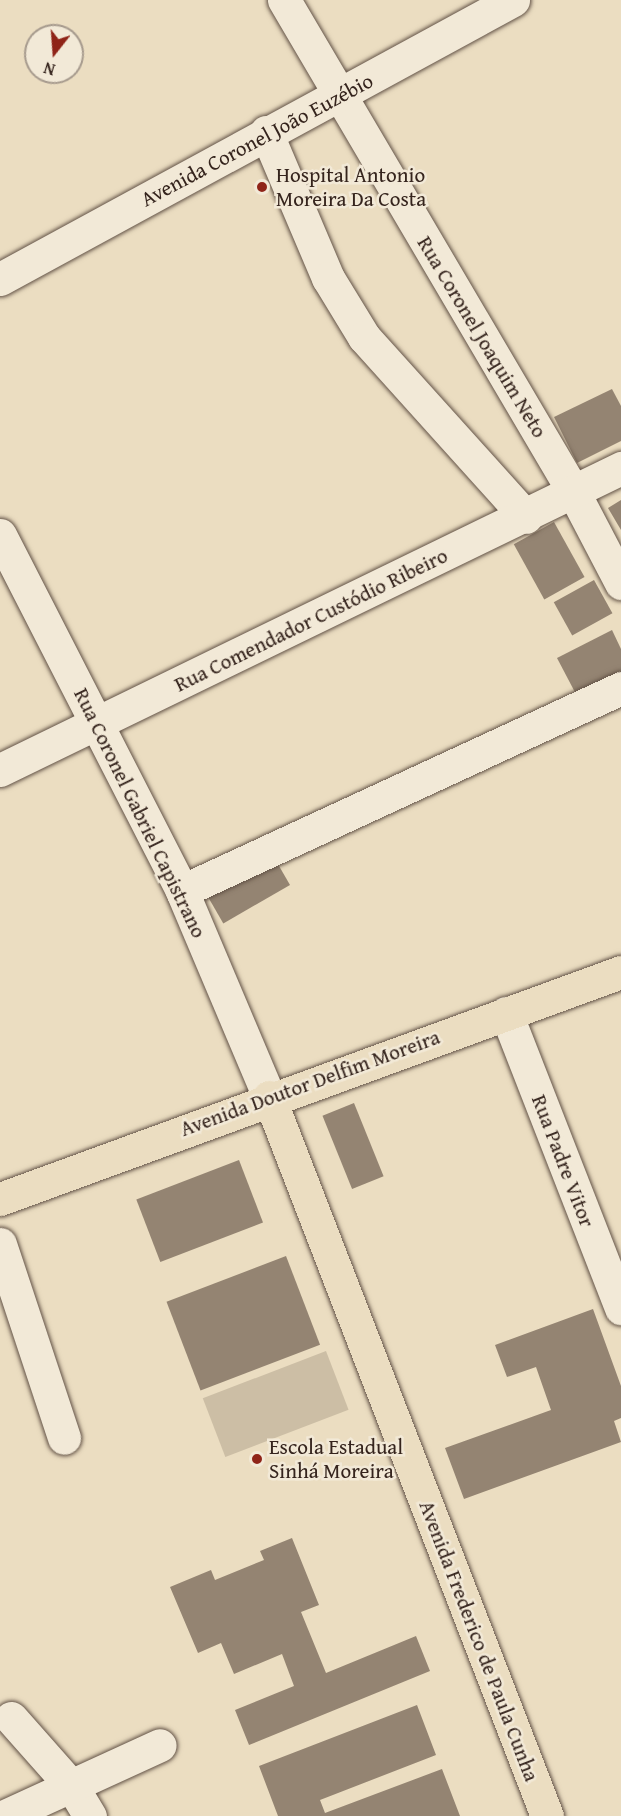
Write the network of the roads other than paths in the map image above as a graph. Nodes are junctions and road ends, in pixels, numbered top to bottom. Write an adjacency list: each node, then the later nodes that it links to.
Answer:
1 (284, 0): 3 (street, Rua Coronel Joaquim Neto)
2 (513, 0): 3 (street, Avenida Coronel João Euzébio)
3 (339, 96): 4 (street, Avenida Coronel João Euzébio); 7 (street, Rua Coronel Joaquim Neto)
4 (266, 132): 5 (street, Avenida Coronel João Euzébio); 8 (street)
5 (0, 279)
6 (621, 468): 7 (street, Rua Comendador Custódio Ribeiro)
7 (573, 491): 8 (street, Rua Comendador Custódio Ribeiro); 10 (street, Rua Coronel Joaquim Neto)
8 (526, 517): 12 (street, Rua Comendador Custódio Ribeiro)
9 (0, 535): 12 (street, Rua Coronel Gabriel Capistrano)
10 (621, 583)
11 (621, 688): 14 (street)
12 (98, 723): 13 (street, Rua Comendador Custódio Ribeiro); 14 (street, Rua Coronel Gabriel Capistrano)
13 (0, 770)
14 (182, 891): 17 (street, Rua Coronel Gabriel Capistrano)
15 (621, 972): 16 (main road, Avenida Doutor Delfim Moreira)
16 (506, 1013): 17 (main road, Avenida Doutor Delfim Moreira); 20 (street, Rua Padre Vitor)
17 (269, 1097): 18 (main road, Avenida Doutor Delfim Moreira); 27 (main road, Avenida Frederico de Paula Cunha)
18 (0, 1199)
19 (0, 1244): 21 (street)
20 (621, 1308)
21 (64, 1438)
22 (11, 1718): 24 (street)
23 (160, 1744): 24 (street)
24 (73, 1788): 25 (street); 26 (street)
25 (5, 1816)
26 (90, 1816)
27 (547, 1816)

